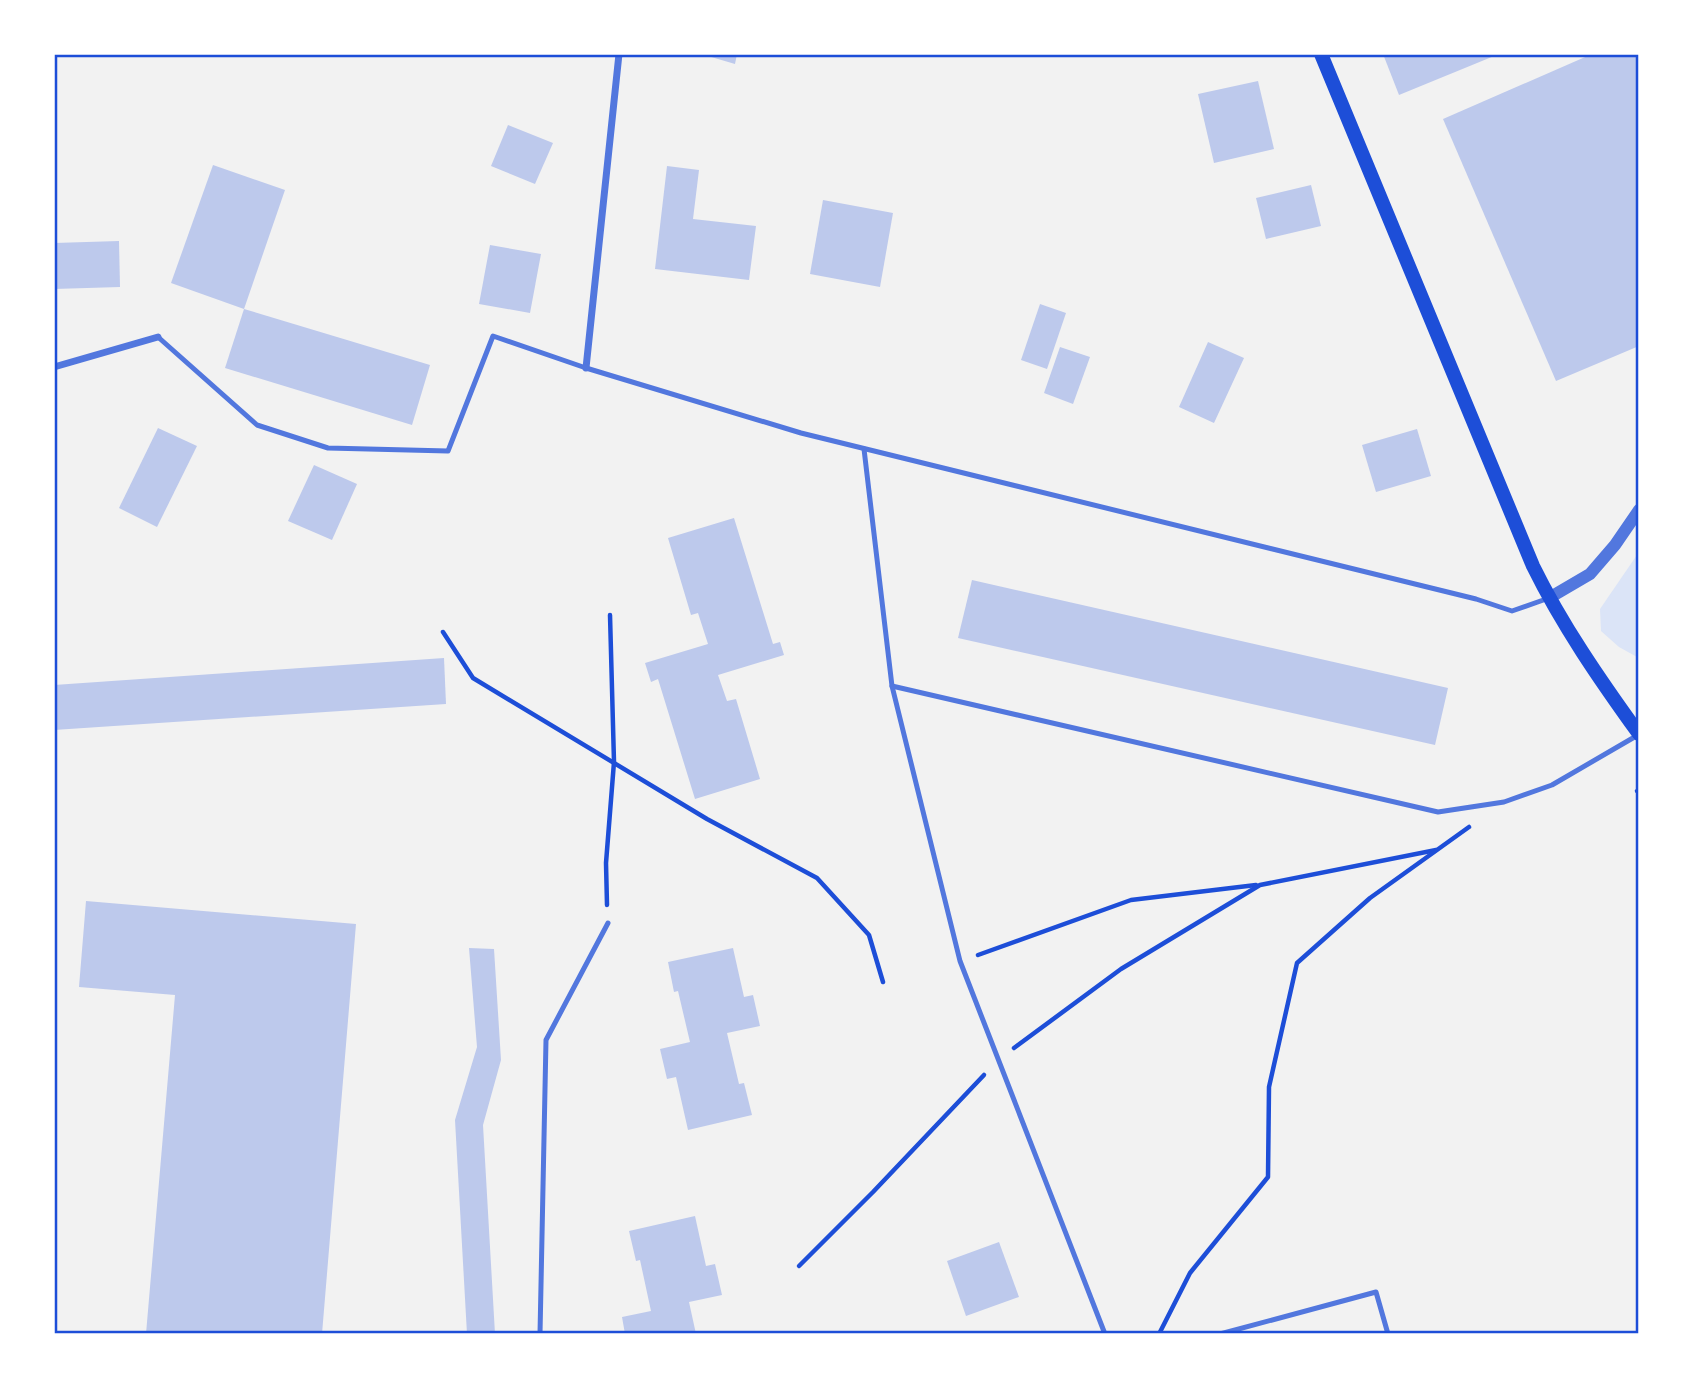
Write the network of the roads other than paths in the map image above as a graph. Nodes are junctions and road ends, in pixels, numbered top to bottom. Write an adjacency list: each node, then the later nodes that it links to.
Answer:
1 (619, 54): 5 (street)
2 (1321, 54): 8 (main road)
3 (158, 337): 4 (street); 5 (lane)
4 (54, 367)
5 (586, 368): 6 (lane)
6 (864, 449): 8 (lane); 9 (lane)
7 (1639, 510): 8 (street)
8 (1549, 598): 10 (main road)
9 (892, 686): 10 (lane); 13 (lane)
10 (1639, 734)
11 (608, 923): 12 (lane)
12 (540, 1334)
13 (1105, 1334)
14 (1220, 1334): 15 (lane)
15 (1388, 1334)

